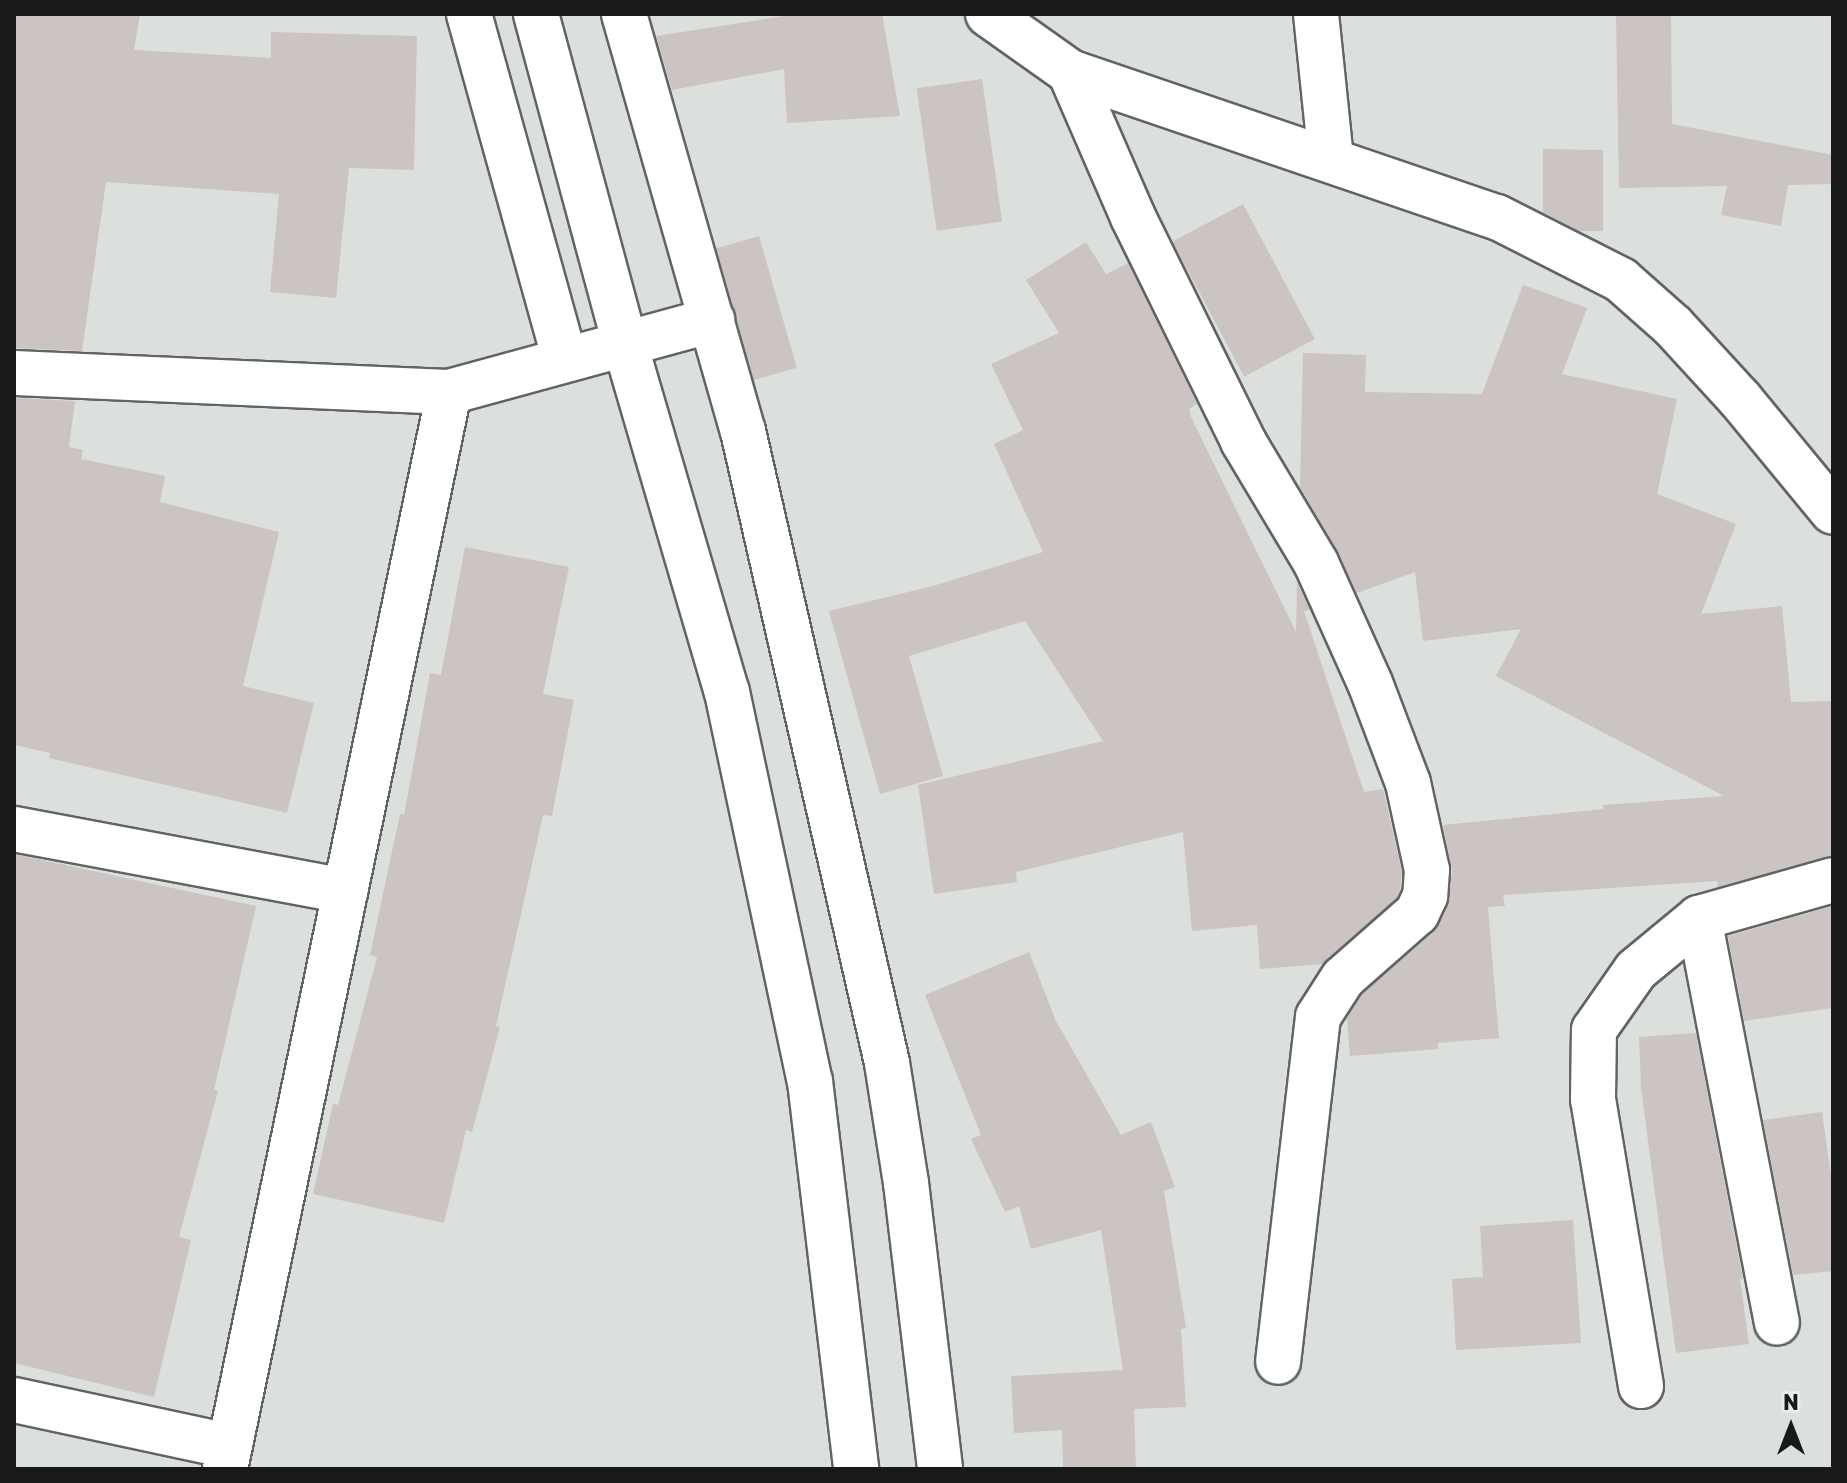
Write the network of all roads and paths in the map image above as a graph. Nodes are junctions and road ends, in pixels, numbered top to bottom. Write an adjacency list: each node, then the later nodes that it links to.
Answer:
1 (469, 14): 10 (street)
2 (536, 14): 9 (street)
3 (624, 14): 8 (street)
4 (988, 14): 6 (street)
5 (1316, 14): 7 (street)
6 (1070, 72): 7 (street); 19 (street)
7 (1331, 158): 13 (street)
8 (712, 320): 9 (street); 24 (street)
9 (625, 344): 10 (street); 23 (street)
10 (565, 359): 12 (street)
11 (14, 373): 12 (street)
12 (449, 392): 16 (street)
13 (1833, 512)
14 (14, 829): 16 (street)
15 (1833, 880): 17 (street)
16 (345, 891): 22 (street)
17 (1699, 918): 18 (street); 20 (street)
18 (1777, 1323)
19 (1278, 1362)
20 (1641, 1386)
21 (14, 1400): 22 (street)
22 (227, 1458)
23 (856, 1469)
24 (940, 1469)

